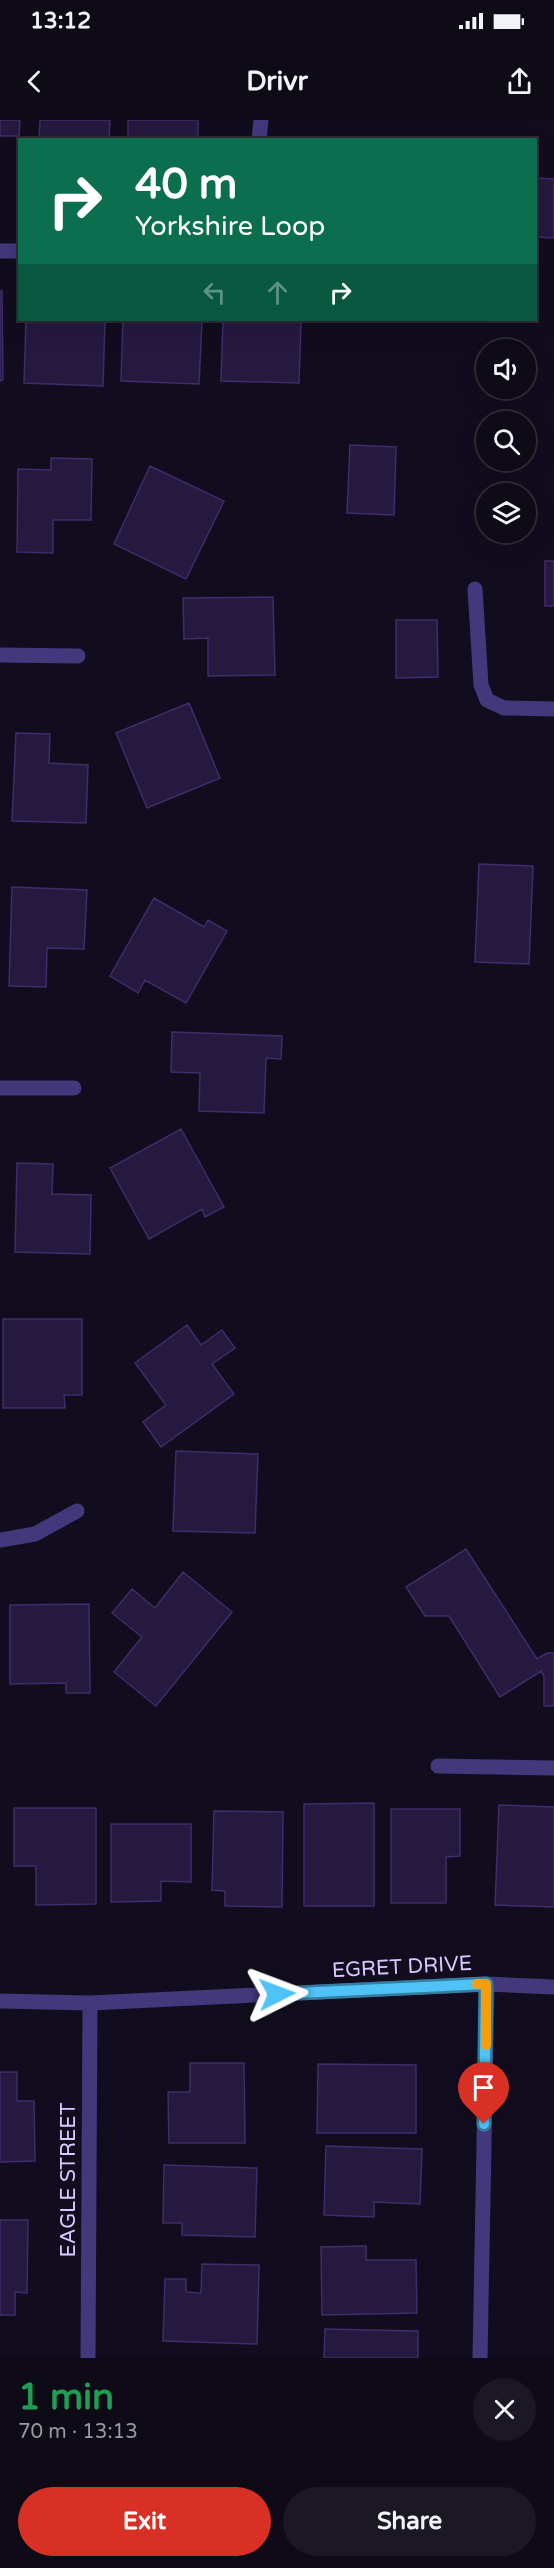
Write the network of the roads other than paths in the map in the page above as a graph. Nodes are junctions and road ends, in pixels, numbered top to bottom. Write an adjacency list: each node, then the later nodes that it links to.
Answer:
1 (261, 120): 2 (street)
2 (259, 138)
3 (0, 250): 4 (street)
4 (18, 251)
5 (475, 589): 8 (street)
6 (0, 655): 7 (street)
7 (78, 656)
8 (554, 709)
9 (0, 1088): 10 (street)
10 (74, 1088)
11 (77, 1511): 12 (street)
12 (0, 1540)
13 (438, 1766): 14 (street)
14 (554, 1767)
15 (486, 1984): 16 (street, EGRET DRIVE); 18 (street, EGRET DRIVE); 20 (street)
16 (554, 1987)
17 (0, 2001): 18 (street, EGRET DRIVE)
18 (90, 2003): 19 (street, EAGLE STREET)
19 (88, 2358)
20 (480, 2358)

